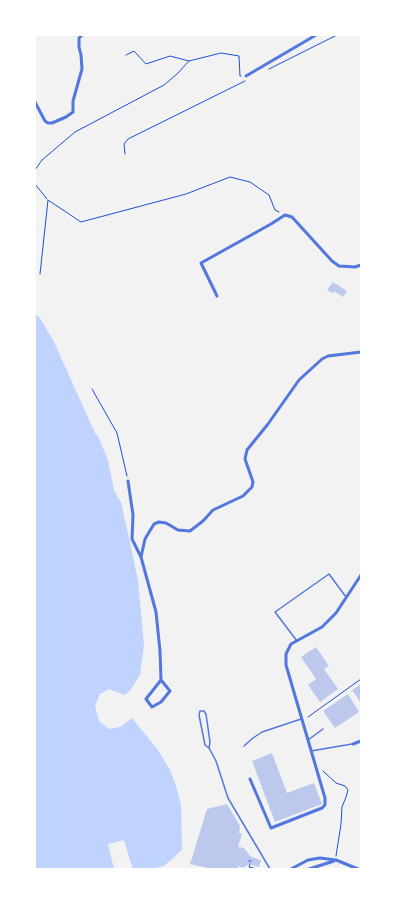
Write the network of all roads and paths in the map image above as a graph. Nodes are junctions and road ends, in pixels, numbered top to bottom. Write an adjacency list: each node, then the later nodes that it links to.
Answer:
1 (82, 35): 9 (street)
2 (316, 35): 7 (street)
3 (337, 35): 6 (path)
4 (126, 55): 5 (path)
5 (189, 61): 7 (path); 11 (path)
6 (266, 71)
7 (246, 76)
8 (246, 80): 10 (path)
9 (35, 102)
10 (125, 154)
11 (35, 170)
12 (35, 182): 13 (path)
13 (48, 200): 14 (path); 16 (path)
14 (285, 215): 15 (street); 17 (street)
15 (361, 265)
16 (40, 274)
17 (217, 296)
18 (361, 352): 21 (street)
19 (92, 389): 20 (path)
20 (128, 481): 21 (street)
21 (141, 557): 26 (street)
22 (361, 575): 23 (street)
23 (346, 597): 24 (street); 24 (lane)
24 (297, 641): 27 (street)
25 (361, 679): 27 (path)
26 (160, 680): 26 (street)
27 (302, 720): 29 (street); 32 (lane)
28 (323, 729): 29 (lane)
29 (308, 740): 34 (street)
30 (361, 741): 31 (street)
31 (353, 744): 34 (lane)
32 (244, 746)
33 (209, 748): 33 (lane); 40 (lane)
34 (311, 751): 35 (street)
35 (315, 764): 36 (street); 37 (path)
36 (250, 779)
37 (336, 860): 41 (street); 42 (street); 43 (street)
38 (250, 864): 39 (path)
39 (257, 869)
40 (270, 869)
41 (291, 869)
42 (310, 869)
43 (358, 869)

